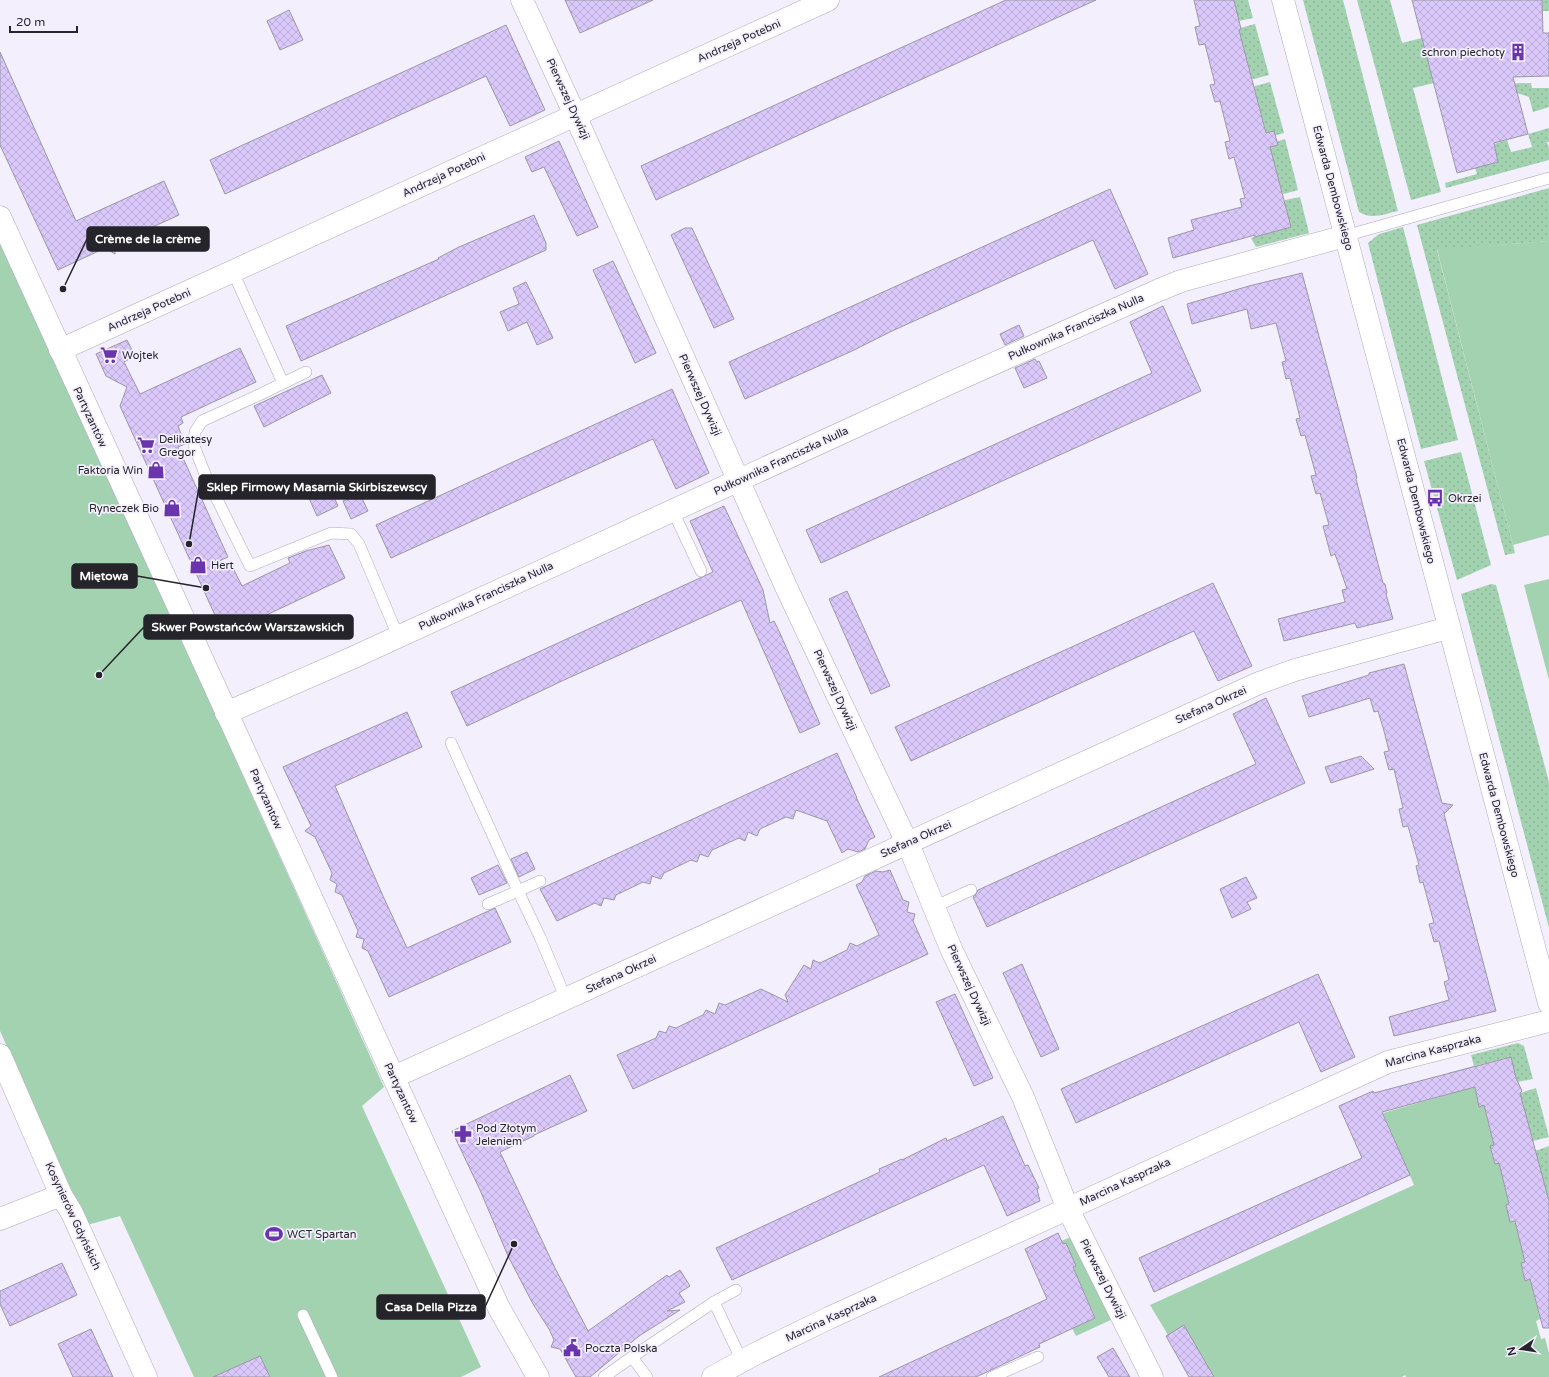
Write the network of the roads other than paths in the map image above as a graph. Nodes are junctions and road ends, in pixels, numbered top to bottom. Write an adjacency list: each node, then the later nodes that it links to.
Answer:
1 (522, 0): 4 (street, Pierwszej Dywizji)
2 (828, 0): 4 (street, Andrzeja Potebni)
3 (1283, 0): 7 (street, Edwarda Dembowskiego)
4 (575, 115): 8 (street, Andrzeja Potebni); 12 (street, Pierwszej Dywizji)
5 (1549, 178): 7 (lane)
6 (0, 218): 9 (street, Partyzantów)
7 (1345, 236): 12 (street, Pułkownika Franciszka Nulla); 15 (street, Edwarda Dembowskiego)
8 (233, 272): 9 (street, Andrzeja Potebni); 11 (lane)
9 (60, 350): 17 (street, Partyzantów)
10 (306, 372): 11 (lane)
11 (283, 383): 16 (lane)
12 (738, 481): 13 (street, Pułkownika Franciszka Nulla); 19 (street, Pierwszej Dywizji)
13 (673, 511): 14 (lane); 16 (street, Pułkownika Franciszka Nulla)
14 (701, 571)
15 (1448, 628): 19 (street, Stefana Okrzei); 26 (street, Edwarda Dembowskiego)
16 (398, 636): 17 (street, Pułkownika Franciszka Nulla)
17 (226, 713): 29 (street, Partyzantów)
18 (451, 743): 22 (lane)
19 (907, 843): 24 (street, Pierwszej Dywizji); 25 (street, Stefana Okrzei)
20 (540, 881): 22 (lane)
21 (971, 890): 24 (lane)
22 (518, 891): 23 (lane); 25 (lane)
23 (488, 904)
24 (934, 907): 31 (street, Pierwszej Dywizji)
25 (566, 999): 29 (street, Stefana Okrzei)
26 (1549, 1003)
27 (1549, 1020): 31 (street, Marcina Kasprzaka)
28 (0, 1055): 30 (street, Kosynierów Gdyńskich)
29 (394, 1077): 41 (street, Partyzantów)
30 (61, 1195): 32 (street); 39 (street, Kosynierów Gdyńskich)
31 (1068, 1209): 38 (street, Marcina Kasprzaka); 46 (street, Pierwszej Dywizji)
32 (0, 1219)
33 (736, 1290): 34 (lane)
34 (714, 1302): 36 (lane); 38 (lane)
35 (303, 1315): 40 (lane)
36 (632, 1357): 42 (lane); 43 (lane)
37 (1038, 1357): 45 (lane)
38 (739, 1367): 44 (street, Marcina Kasprzaka)
39 (146, 1377)
40 (332, 1377)
41 (538, 1377)
42 (604, 1377)
43 (647, 1377)
44 (713, 1377)
45 (992, 1377)
46 (1152, 1377)

